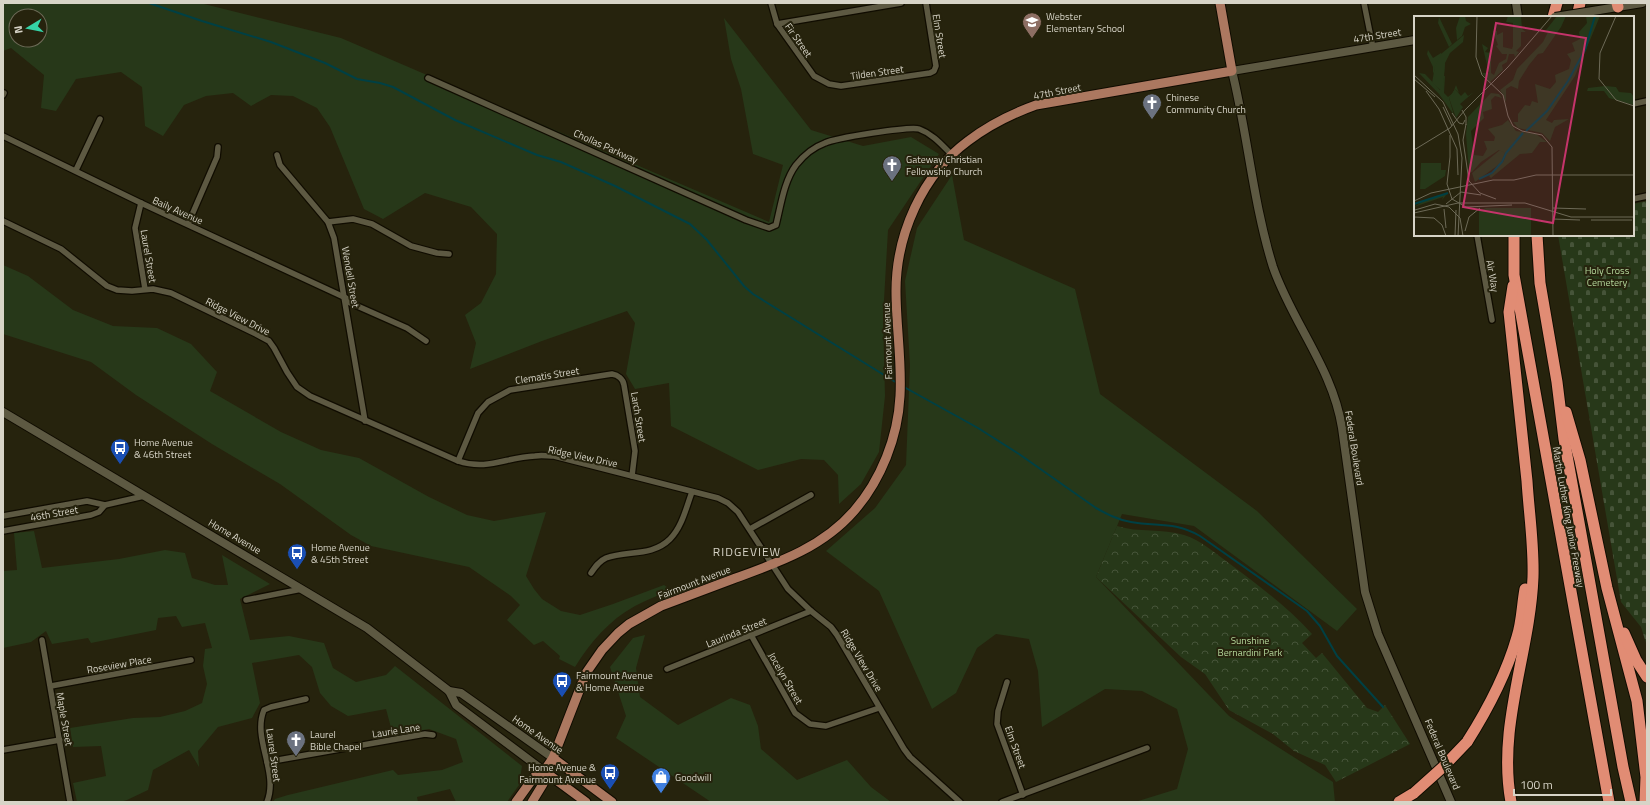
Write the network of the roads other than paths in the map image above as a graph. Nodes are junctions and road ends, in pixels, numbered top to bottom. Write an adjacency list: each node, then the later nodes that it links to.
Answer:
1 (771, 3): 15 (street, Fir Street)
2 (901, 3): 15 (street)
3 (926, 3): 18 (street, Elm Street)
4 (1220, 3): 19 (main road, Federal Boulevard)
5 (1364, 3): 17 (street)
6 (1516, 3): 11 (main road)
7 (1557, 3): 12 (highway)
8 (1580, 3): 14 (highway)
9 (1642, 3): 10 (main road)
10 (1617, 5): 13 (main road, bridge)
11 (1518, 16)
12 (1554, 16)
13 (1560, 16)
14 (1577, 16)
15 (777, 24): 21 (street, Fir Street)
16 (1414, 40): 17 (main road, 47th Street)
17 (1373, 48): 19 (main road, 47th Street)
18 (934, 71): 21 (street, Tilden Street)
19 (1232, 71): 28 (main road, 47th Street); 93 (main road, Federal Boulevard)
20 (428, 78): 28 (street, Chollas Parkway)
21 (822, 82)
22 (1647, 102): 23 (street)
23 (1634, 104)
24 (100, 119): 29 (street)
25 (3, 136): 29 (street, Baily Avenue)
26 (218, 147): 35 (street)
27 (277, 155): 34 (street, Wendell Street)
28 (952, 155): 59 (main road, Fairmount Avenue)
29 (76, 170): 32 (street, Baily Avenue)
30 (1647, 196): 31 (street)
31 (1634, 199)
32 (141, 203): 35 (street, Baily Avenue); 41 (street, Laurel Street)
33 (3, 221): 41 (street, Ridge View Drive)
34 (328, 222): 39 (street); 42 (street, Wendell Street)
35 (188, 224): 42 (street, Baily Avenue)
36 (1477, 236): 43 (street, Air Way)
37 (1514, 236): 40 (highway, Martin Luther King Junior Freeway)
38 (1537, 236): 45 (highway, Martin Luther King Junior Freeway)
39 (449, 254)
40 (1514, 275): 57 (highway); 95 (highway, Martin Luther King Junior Freeway)
41 (145, 289): 48 (street, Ridge View Drive)
42 (346, 299): 44 (street, Baily Avenue); 48 (street, Wendell Street)
43 (1492, 320)
44 (426, 341)
45 (1557, 382): 60 (highway); 96 (highway, Martin Luther King Junior Freeway)
46 (624, 385): 49 (street, Clematis Street); 50 (street, Larch Street)
47 (3, 412): 52 (main road, Home Avenue)
48 (365, 421): 49 (street, Ridge View Drive)
49 (458, 461): 50 (street, Ridge View Drive)
50 (632, 476): 51 (street, Ridge View Drive)
51 (692, 492): 56 (street, Ridge View Drive); 61 (street)
52 (144, 496): 54 (street, 46th Street); 62 (main road, Home Avenue)
53 (811, 496): 56 (street)
54 (105, 505): 55 (street, 46th Street); 58 (street, 46th Street)
55 (3, 516)
56 (750, 529): 59 (street, Ridge View Drive)
57 (1532, 529): 92 (highway, bridge); 94 (highway)
58 (3, 531)
59 (772, 566): 64 (street, Ridge View Drive); 79 (main road, Fairmount Avenue)
60 (1602, 567): 69 (highway); 82 (highway)
61 (591, 573)
62 (303, 589): 63 (street); 72 (main road, Home Avenue)
63 (246, 600)
64 (811, 611): 65 (street, Laurinda Street); 74 (street, Ridge View Drive)
65 (751, 635): 68 (street, Laurinda Street); 74 (street, Jocelyn Street)
66 (42, 640): 71 (street, Maple Street)
67 (192, 660): 71 (street, Roseview Place)
68 (667, 669)
69 (1647, 677)
70 (1007, 682): 83 (street, Elm Street)
71 (50, 686): 76 (street, Maple Street)
72 (449, 691): 79 (main road, Home Avenue); 81 (main road, Home Avenue)
73 (306, 699): 80 (street, Laurel Street)
74 (879, 708): 90 (street, Ridge View Drive)
75 (433, 735): 80 (street, Laurie Lane)
76 (60, 740): 78 (street); 84 (street, Maple Street)
77 (1147, 748): 83 (street)
78 (3, 750)
79 (553, 758): 81 (main road, Fairmount Avenue); 89 (main road, Home Avenue)
80 (267, 762): 85 (street, Laurel Street)
81 (544, 771): 86 (main road, Fairmount Avenue); 87 (main road, Fairmount Avenue); 88 (main road, Home Avenue)
82 (1646, 777): 97 (highway)
83 (1024, 795): 91 (street)
84 (70, 802)
85 (267, 802)
86 (516, 802)
87 (532, 802)
88 (586, 802)
89 (612, 802)
90 (960, 802)
91 (1002, 802)
92 (1399, 802)
93 (1451, 802)
94 (1511, 802)
95 (1609, 802)
96 (1631, 802)
97 (1645, 802)

